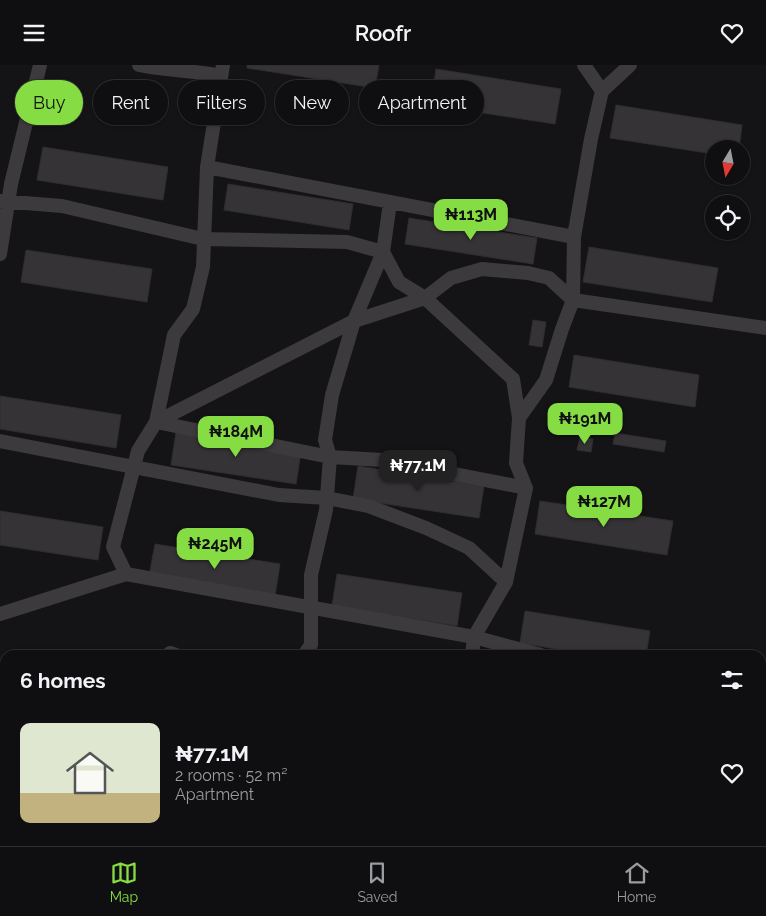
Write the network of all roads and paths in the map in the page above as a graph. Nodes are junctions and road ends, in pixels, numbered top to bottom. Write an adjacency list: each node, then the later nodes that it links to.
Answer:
1 (40, 65): 8 (street)
2 (139, 65): 5 (street)
3 (584, 65): 6 (street)
4 (630, 65): 6 (street)
5 (222, 71): 7 (street)
6 (602, 91): 10 (street)
7 (207, 167): 9 (street); 11 (street)
8 (4, 202): 11 (street); 13 (street)
9 (390, 203): 10 (street); 12 (street)
10 (574, 237): 15 (street)
11 (203, 239): 12 (street); 19 (street)
12 (383, 252): 14 (street); 16 (street)
13 (0, 254)
14 (425, 297): 15 (street); 16 (street); 18 (street)
15 (573, 300): 17 (street); 18 (street)
16 (354, 321): 19 (street); 21 (street)
17 (766, 328)
18 (520, 418): 23 (street)
19 (156, 422): 21 (street); 22 (street)
20 (0, 441): 22 (street)
21 (330, 457): 23 (street); 24 (street)
22 (134, 466): 24 (street); 25 (street)
23 (526, 489): 26 (street)
24 (327, 499): 26 (street); 27 (street)
25 (126, 574): 27 (street); 28 (street)
26 (506, 581): 29 (street)
27 (312, 608): 29 (street); 30 (street)
28 (0, 615)
29 (474, 637): 31 (street); 32 (street)
30 (308, 650)
31 (473, 650)
32 (522, 650)

